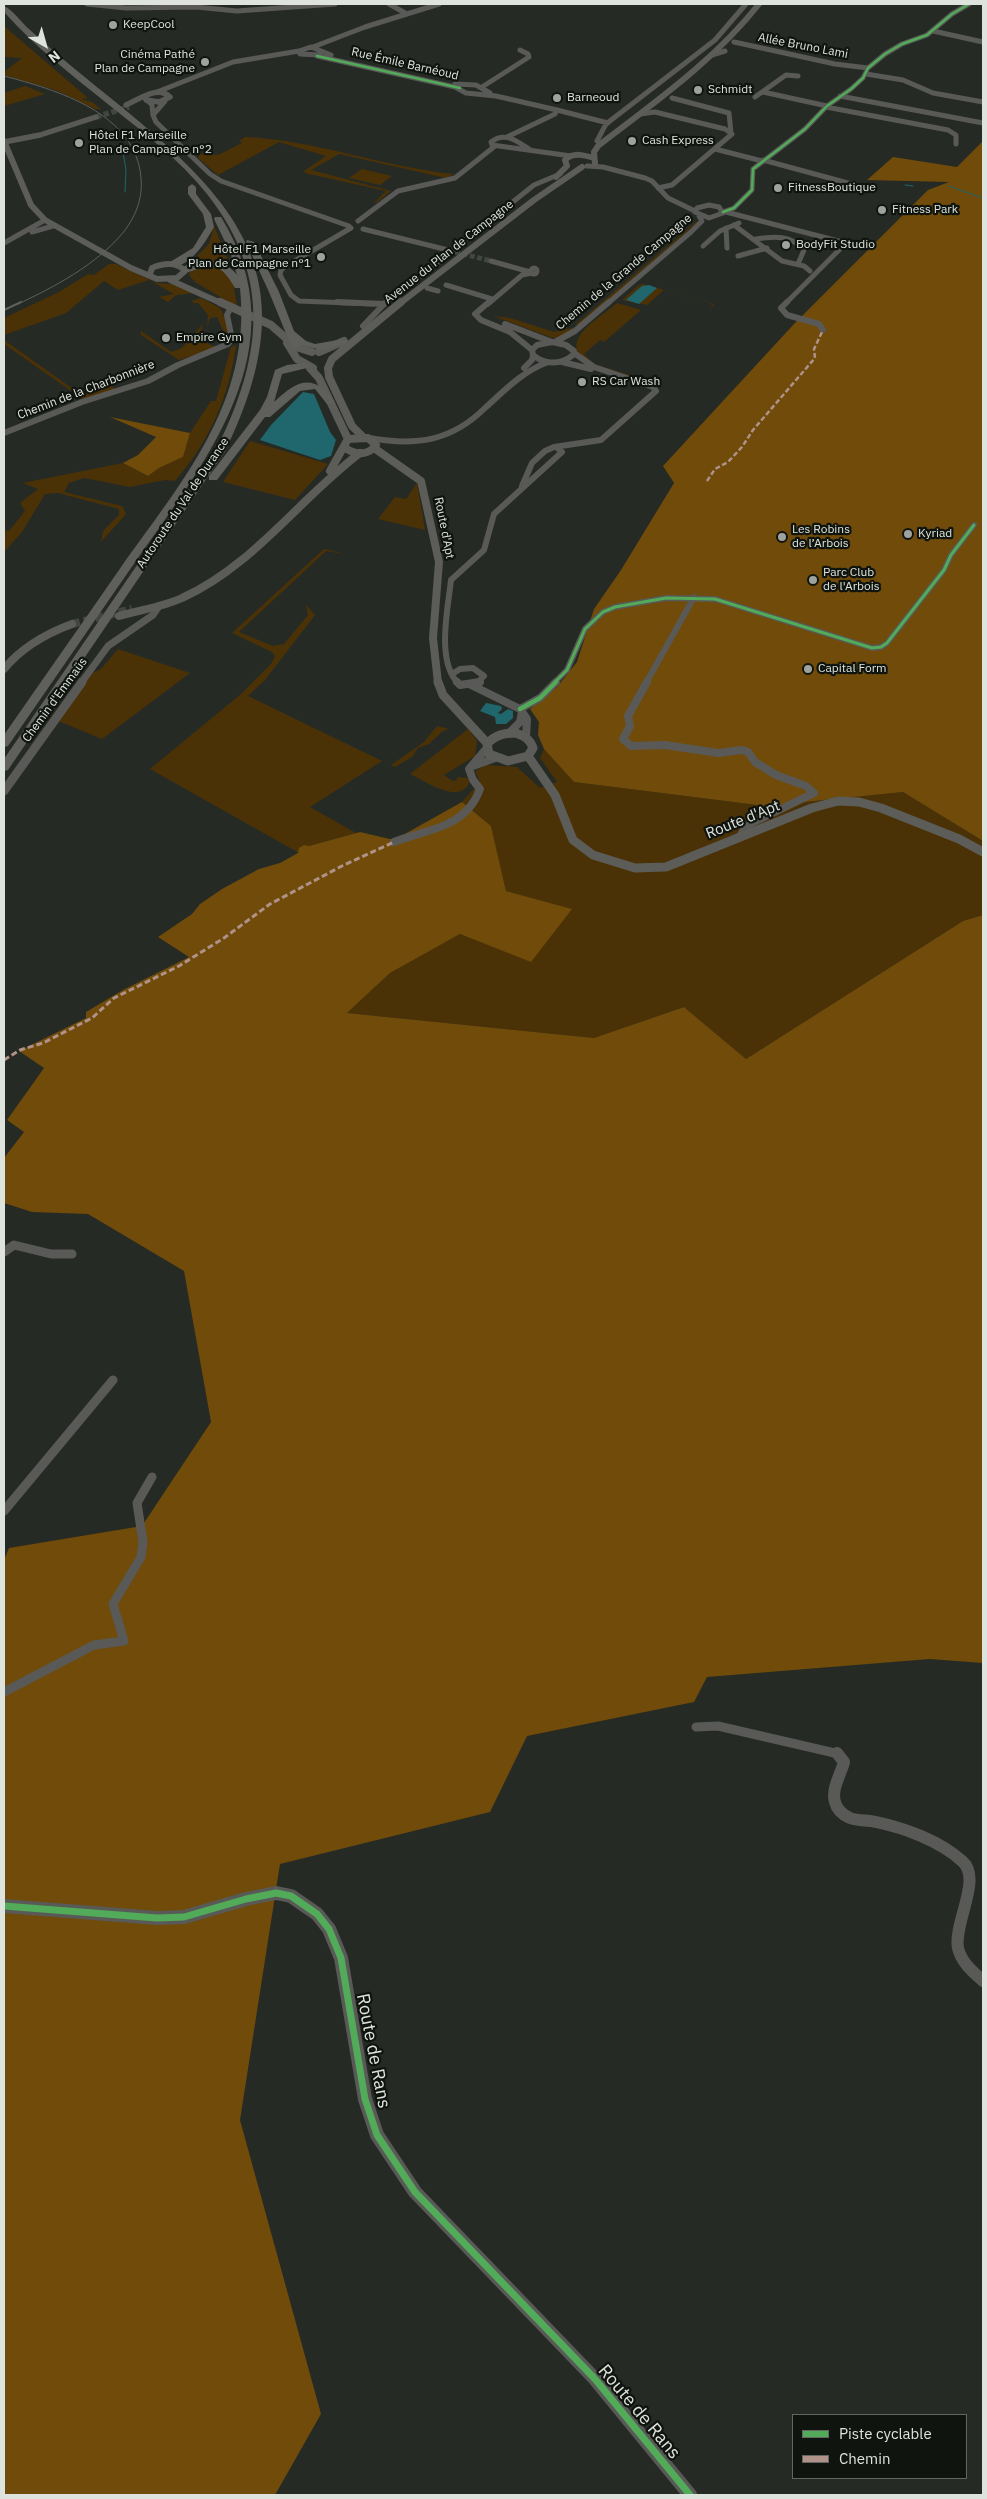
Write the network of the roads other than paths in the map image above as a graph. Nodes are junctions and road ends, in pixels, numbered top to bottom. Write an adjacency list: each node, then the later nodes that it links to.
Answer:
1 (87, 4): 2 (street)
2 (335, 4)
3 (389, 4): 10 (street)
4 (439, 4): 10 (street)
5 (746, 4): 24 (street)
6 (752, 4): 23 (main road)
7 (759, 4): 21 (main road)
8 (969, 4): 12 (street)
9 (4, 8): 84 (highway, Autoroute du Val de Durance)
10 (407, 14): 13 (street)
11 (4, 19): 56 (highway)
12 (933, 31): 15 (street); 25 (street)
13 (329, 42): 16 (street); 17 (street)
14 (734, 42): 25 (street, Allée Bruno Lami)
15 (983, 42)
16 (313, 47): 17 (street, Rue Émile Barnéoud); 20 (street)
17 (323, 50): 22 (street); 28 (street, Rue Émile Barnéoud)
18 (520, 50): 29 (street)
19 (725, 51): 21 (street)
20 (301, 53): 22 (street, Rue Émile Barnéoud); 30 (street); 33 (street)
21 (712, 55): 48 (main road)
22 (317, 56): 28 (street, Rue Émile Barnéoud)
23 (704, 58): 24 (street); 60 (main road)
24 (689, 61): 52 (street)
25 (868, 68): 26 (street)
26 (866, 74): 35 (street); 40 (street)
27 (798, 76): 31 (street)
28 (462, 87): 29 (street, Rue Émile Barnéoud); 32 (street, Rue Émile Barnéoud)
29 (480, 87): 32 (street, Rue Émile Barnéoud); 34 (street, Rue Émile Barnéoud)
30 (157, 92): 33 (street); 38 (street)
31 (763, 92): 36 (street); 43 (street)
32 (476, 93): 34 (street, Rue Émile Barnéoud)
33 (169, 94): 39 (street)
34 (496, 96): 41 (street, Rue Émile Barnéoud)
35 (840, 96): 43 (street); 53 (street)
36 (754, 97)
37 (672, 98): 55 (street)
38 (146, 99): 39 (street); 42 (street); 47 (street)
39 (165, 101): 47 (street)
40 (983, 102)
41 (532, 104): 44 (street, Rue Émile Barnéoud); 46 (street, Rue Émile Barnéoud)
42 (128, 106)
43 (827, 106): 61 (street); 73 (street)
44 (551, 108): 45 (street, Rue Émile Barnéoud); 46 (street)
45 (557, 110): 49 (street); 52 (street)
46 (540, 112): 49 (street, Rue Émile Barnéoud); 51 (street)
47 (153, 114): 91 (street)
48 (640, 114): 55 (street); 72 (main road)
49 (549, 115): 51 (street)
50 (95, 116): 58 (street)
51 (538, 119): 54 (street)
52 (608, 123): 60 (street)
53 (983, 123)
54 (520, 132): 57 (street); 59 (street)
55 (731, 133): 66 (street)
56 (139, 137)
57 (507, 137): 59 (street); 62 (street)
58 (4, 141): 75 (main road)
59 (518, 141): 63 (street); 65 (street)
60 (597, 141): 70 (main road)
61 (956, 144)
62 (494, 146): 64 (street); 69 (street)
63 (513, 147): 64 (street); 65 (street)
64 (501, 148): 69 (street)
65 (529, 148): 68 (street)
66 (715, 149): 73 (street); 79 (street)
67 (4, 150): 75 (main road)
68 (543, 152): 71 (street); 74 (street)
69 (488, 154): 90 (street)
70 (579, 154): 71 (main road); 72 (main road)
71 (570, 156): 74 (main road, Avenue du Plan de Campagne)
72 (595, 159): 76 (main road, Avenue du Plan de Campagne); 77 (street, Chemin de la Grande Campagne)
73 (761, 162): 80 (street); 83 (street)
74 (567, 163): 76 (main road); 78 (main road, Avenue du Plan de Campagne)
75 (15, 166): 89 (main road)
76 (585, 167): 77 (street, Chemin de la Grande Campagne); 133 (main road, Avenue du Plan de Campagne)
77 (612, 169): 79 (street, Chemin de la Grande Campagne)
78 (560, 174): 120 (street); 124 (main road, Avenue du Plan de Campagne)
79 (658, 188): 81 (street, Chemin de la Grande Campagne)
80 (870, 189)
81 (679, 203): 82 (street, Chemin de la Grande Campagne); 86 (street, Chemin de la Grande Campagne)
82 (702, 206): 85 (street, Chemin de la Grande Campagne); 86 (street)
83 (735, 207): 85 (street); 87 (street)
84 (224, 211): 126 (highway); 160 (highway, Autoroute du Val de Durance)
85 (721, 212): 87 (street); 88 (street)
86 (697, 213): 88 (street); 128 (street, Chemin de la Grande Campagne)
87 (745, 216): 92 (street); 125 (street)
88 (712, 218): 130 (street, Chemin de la Grande Campagne)
89 (45, 220): 93 (main road); 99 (street)
90 (367, 222): 91 (street); 95 (street); 96 (street)
91 (353, 225): 95 (street); 97 (street)
92 (734, 225): 94 (street); 98 (street)
93 (52, 226): 99 (street); 105 (main road)
94 (726, 228): 100 (street); 101 (street)
95 (363, 230): 96 (street)
96 (380, 233): 103 (street)
97 (338, 236): 119 (street)
98 (756, 240): 102 (street); 108 (street)
99 (6, 242)
100 (703, 246)
101 (727, 248)
102 (767, 248): 104 (street); 108 (street)
103 (448, 250)
104 (738, 256)
105 (119, 261): 109 (main road); 113 (main road)
106 (491, 261): 112 (street)
107 (173, 264): 109 (main road); 111 (main road); 123 (highway, Autoroute du Val de Durance)
108 (798, 264): 110 (street)
109 (154, 267): 113 (main road)
110 (810, 271)
111 (184, 272): 114 (main road); 121 (main road); 123 (highway)
112 (529, 272): 118 (street); 128 (street)
113 (150, 274): 114 (main road)
114 (170, 280): 121 (main road)
115 (446, 285): 118 (street)
116 (427, 288): 117 (street)
117 (438, 291)
118 (492, 299): 132 (street)
119 (363, 304): 120 (street); 122 (street)
120 (384, 304): 122 (street)
121 (231, 307): 126 (main road); 139 (street, Chemin de la Charbonnière)
122 (375, 312): 124 (street)
123 (245, 313): 165 (highway, Autoroute du Val de Durance)
124 (364, 326): 127 (main road, Avenue du Plan de Campagne)
125 (822, 330)
126 (288, 336): 127 (highway); 129 (highway); 136 (main road)
127 (343, 342): 131 (main road, Avenue du Plan de Campagne)
128 (553, 342): 130 (street); 132 (street)
129 (295, 346): 131 (main road)
130 (574, 351): 135 (street); 137 (street)
131 (316, 352): 133 (main road); 136 (main road, Avenue du Plan de Campagne)
132 (533, 353): 134 (street); 143 (street)
133 (332, 361): 136 (main road); 140 (main road, Route d'Apt)
134 (548, 362): 135 (street); 143 (street)
135 (561, 362): 137 (street)
136 (304, 364): 138 (main road); 144 (highway)
137 (613, 374): 145 (street)
138 (330, 402): 141 (main road); 144 (highway)
139 (4, 433)
140 (366, 437): 141 (main road); 142 (street); 146 (main road, Route d'Apt)
141 (348, 439): 148 (main road)
142 (393, 439): 143 (street); 146 (street)
143 (408, 440)
144 (239, 445): 160 (highway)
145 (579, 445): 147 (street); 149 (street)
146 (375, 447): 150 (main road); 151 (main road, Route d'Apt)
147 (556, 447): 149 (street); 152 (street)
148 (345, 448): 150 (main road, Route d'Apt); 155 (main road)
149 (562, 452): 153 (street)
150 (361, 453): 151 (main road, Route d'Apt); 155 (main road)
151 (396, 464): 176 (main road, Route d'Apt)
152 (532, 465): 153 (street); 154 (street)
153 (546, 467): 154 (street)
154 (520, 490): 167 (street)
155 (314, 491): 157 (main road)
156 (974, 525): 159 (street)
157 (268, 537): 158 (main road); 161 (main road)
158 (198, 585): 162 (main road); 163 (street)
159 (694, 597): 175 (street); 188 (street)
160 (116, 602): 184 (highway, Autoroute du Val de Durance)
161 (159, 606): 163 (main road); 166 (street, Chemin d'Emmaüs)
162 (134, 608)
163 (144, 610): 164 (main road); 166 (street)
164 (120, 616)
165 (75, 628): 169 (main road); 170 (main road); 179 (highway, Autoroute du Val de Durance)
166 (131, 629): 187 (street, Chemin d'Emmaüs)
167 (448, 658): 168 (street); 171 (street)
168 (467, 667): 171 (street); 172 (street)
169 (4, 670)
170 (4, 674)
171 (452, 674): 173 (street)
172 (480, 682): 173 (street); 174 (street)
173 (471, 685): 174 (street)
174 (489, 693): 175 (street)
175 (521, 710): 177 (street); 178 (street)
176 (467, 718): 177 (main road, Route d'Apt); 180 (main road, Route d'Apt)
177 (505, 734): 178 (main road, Route d'Apt); 180 (main road)
178 (526, 737): 181 (main road)
179 (4, 743)
180 (487, 746): 182 (main road, Route d'Apt); 185 (street)
181 (528, 756): 183 (main road); 186 (main road, Route d'Apt)
182 (495, 758): 183 (main road); 185 (street)
183 (511, 761): 186 (main road, Route d'Apt)
184 (4, 767)
185 (469, 769): 189 (street)
186 (547, 784): 188 (main road, Route d'Apt)
187 (4, 791)
188 (739, 838): 190 (main road, Route d'Apt)
189 (394, 842)
190 (983, 852)
191 (4, 1252): 192 (street)
192 (72, 1254)
193 (113, 1380): 195 (street)
194 (152, 1477): 196 (street)
195 (4, 1511)
196 (4, 1692)
197 (696, 1726): 199 (street)
198 (4, 1906): 200 (street, Route de Rans)
199 (983, 1981)
200 (690, 2495)

